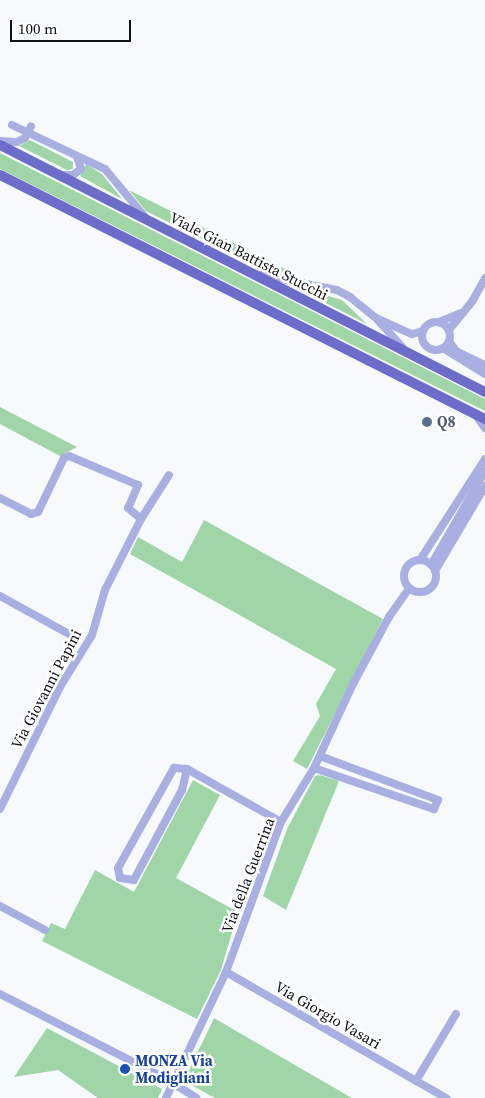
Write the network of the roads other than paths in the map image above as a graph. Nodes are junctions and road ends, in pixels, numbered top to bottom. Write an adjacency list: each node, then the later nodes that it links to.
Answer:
1 (12, 125): 2 (street)
2 (30, 130): 4 (street); 5 (street)
3 (49, 135): 5 (street)
4 (0, 143): 8 (main road, Viale Gian Battista Stucchi)
5 (55, 145): 6 (street)
6 (76, 155): 8 (street); 11 (street)
7 (0, 175): 10 (main road)
8 (57, 175): 11 (main road, Viale Gian Battista Stucchi)
9 (0, 180): 10 (main road)
10 (25, 187): 24 (main road)
11 (149, 222): 12 (main road, Viale Gian Battista Stucchi)
12 (246, 272): 15 (street); 20 (main road, Viale Gian Battista Stucchi)
13 (485, 278): 14 (street)
14 (461, 314): 16 (street); 17 (street)
15 (376, 318): 18 (street); 20 (street)
16 (439, 322): 17 (street); 18 (street)
17 (449, 330): 19 (street)
18 (422, 331): 19 (street)
19 (446, 344): 21 (street); 22 (street)
20 (408, 353): 23 (main road, Viale Gian Battista Stucchi)
21 (485, 365)
22 (485, 374)
23 (485, 392)
24 (472, 412): 25 (main road); 26 (street)
25 (485, 419)
26 (485, 428)
27 (485, 458): 33 (street)
28 (485, 471): 34 (street)
29 (169, 475): 32 (street, Via Giovanni Papini)
30 (485, 486): 34 (street)
31 (0, 498): 32 (street)
32 (141, 519): 41 (street, Via Giovanni Papini)
33 (420, 560): 34 (street); 35 (street)
34 (433, 568): 35 (street)
35 (410, 588): 38 (street, Via della Guerrina)
36 (0, 596): 37 (street)
37 (76, 638)
38 (320, 756): 39 (street, Via della Guerrina); 39 (street)
39 (314, 768): 42 (street, Via della Guerrina)
40 (187, 769): 40 (street); 42 (street)
41 (0, 808)
42 (281, 822): 45 (street, Via della Guerrina)
43 (0, 906): 44 (street)
44 (45, 930)
45 (226, 972): 48 (street, Via Giorgio Vasari); 49 (street, Via della Guerrina)
46 (0, 994): 49 (street)
47 (456, 1014): 48 (street)
48 (416, 1081): 52 (street, Via Giorgio Vasari)
49 (174, 1083): 50 (street, Via della Guerrina); 51 (street)
50 (166, 1098)
51 (196, 1098)
52 (446, 1098)

